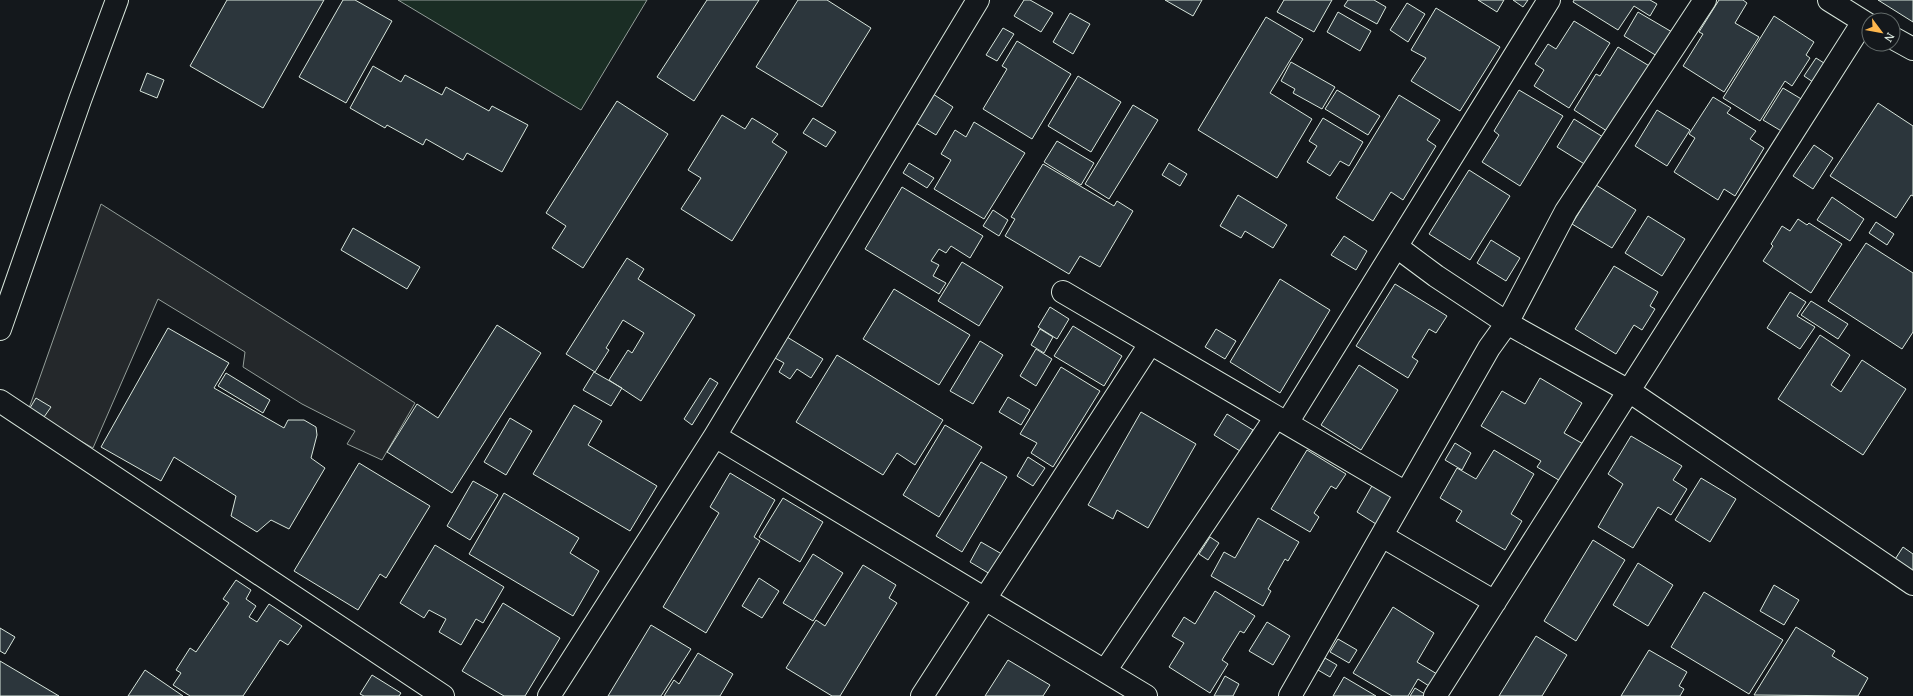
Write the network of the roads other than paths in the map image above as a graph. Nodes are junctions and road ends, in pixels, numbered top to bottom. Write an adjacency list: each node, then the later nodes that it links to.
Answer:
1 (117, 0): 13 (street)
2 (978, 0): 18 (street)
3 (1549, 0): 10 (street)
4 (1705, 0): 12 (street)
5 (1829, 0): 6 (street)
6 (1861, 21)
7 (1861, 32): 15 (street)
8 (1901, 42): 9 (street)
9 (1913, 49)
10 (1397, 247): 12 (street); 17 (street)
11 (1063, 292): 14 (street)
12 (1507, 323): 15 (street); 19 (street)
13 (0, 329)
14 (1150, 344): 17 (street); 22 (street)
15 (1629, 391): 21 (street); 23 (street)
16 (0, 400): 25 (street)
17 (1281, 420): 19 (street); 24 (street)
18 (715, 436): 22 (street); 26 (street)
19 (1406, 493): 20 (street)
20 (1382, 536): 23 (street); 29 (street)
21 (1913, 584)
22 (983, 599): 24 (street); 27 (street)
23 (1495, 602): 30 (street)
24 (1105, 671): 28 (street)
25 (444, 696)
26 (549, 696)
27 (922, 696)
28 (1146, 696)
29 (1290, 696)
30 (1435, 696)

